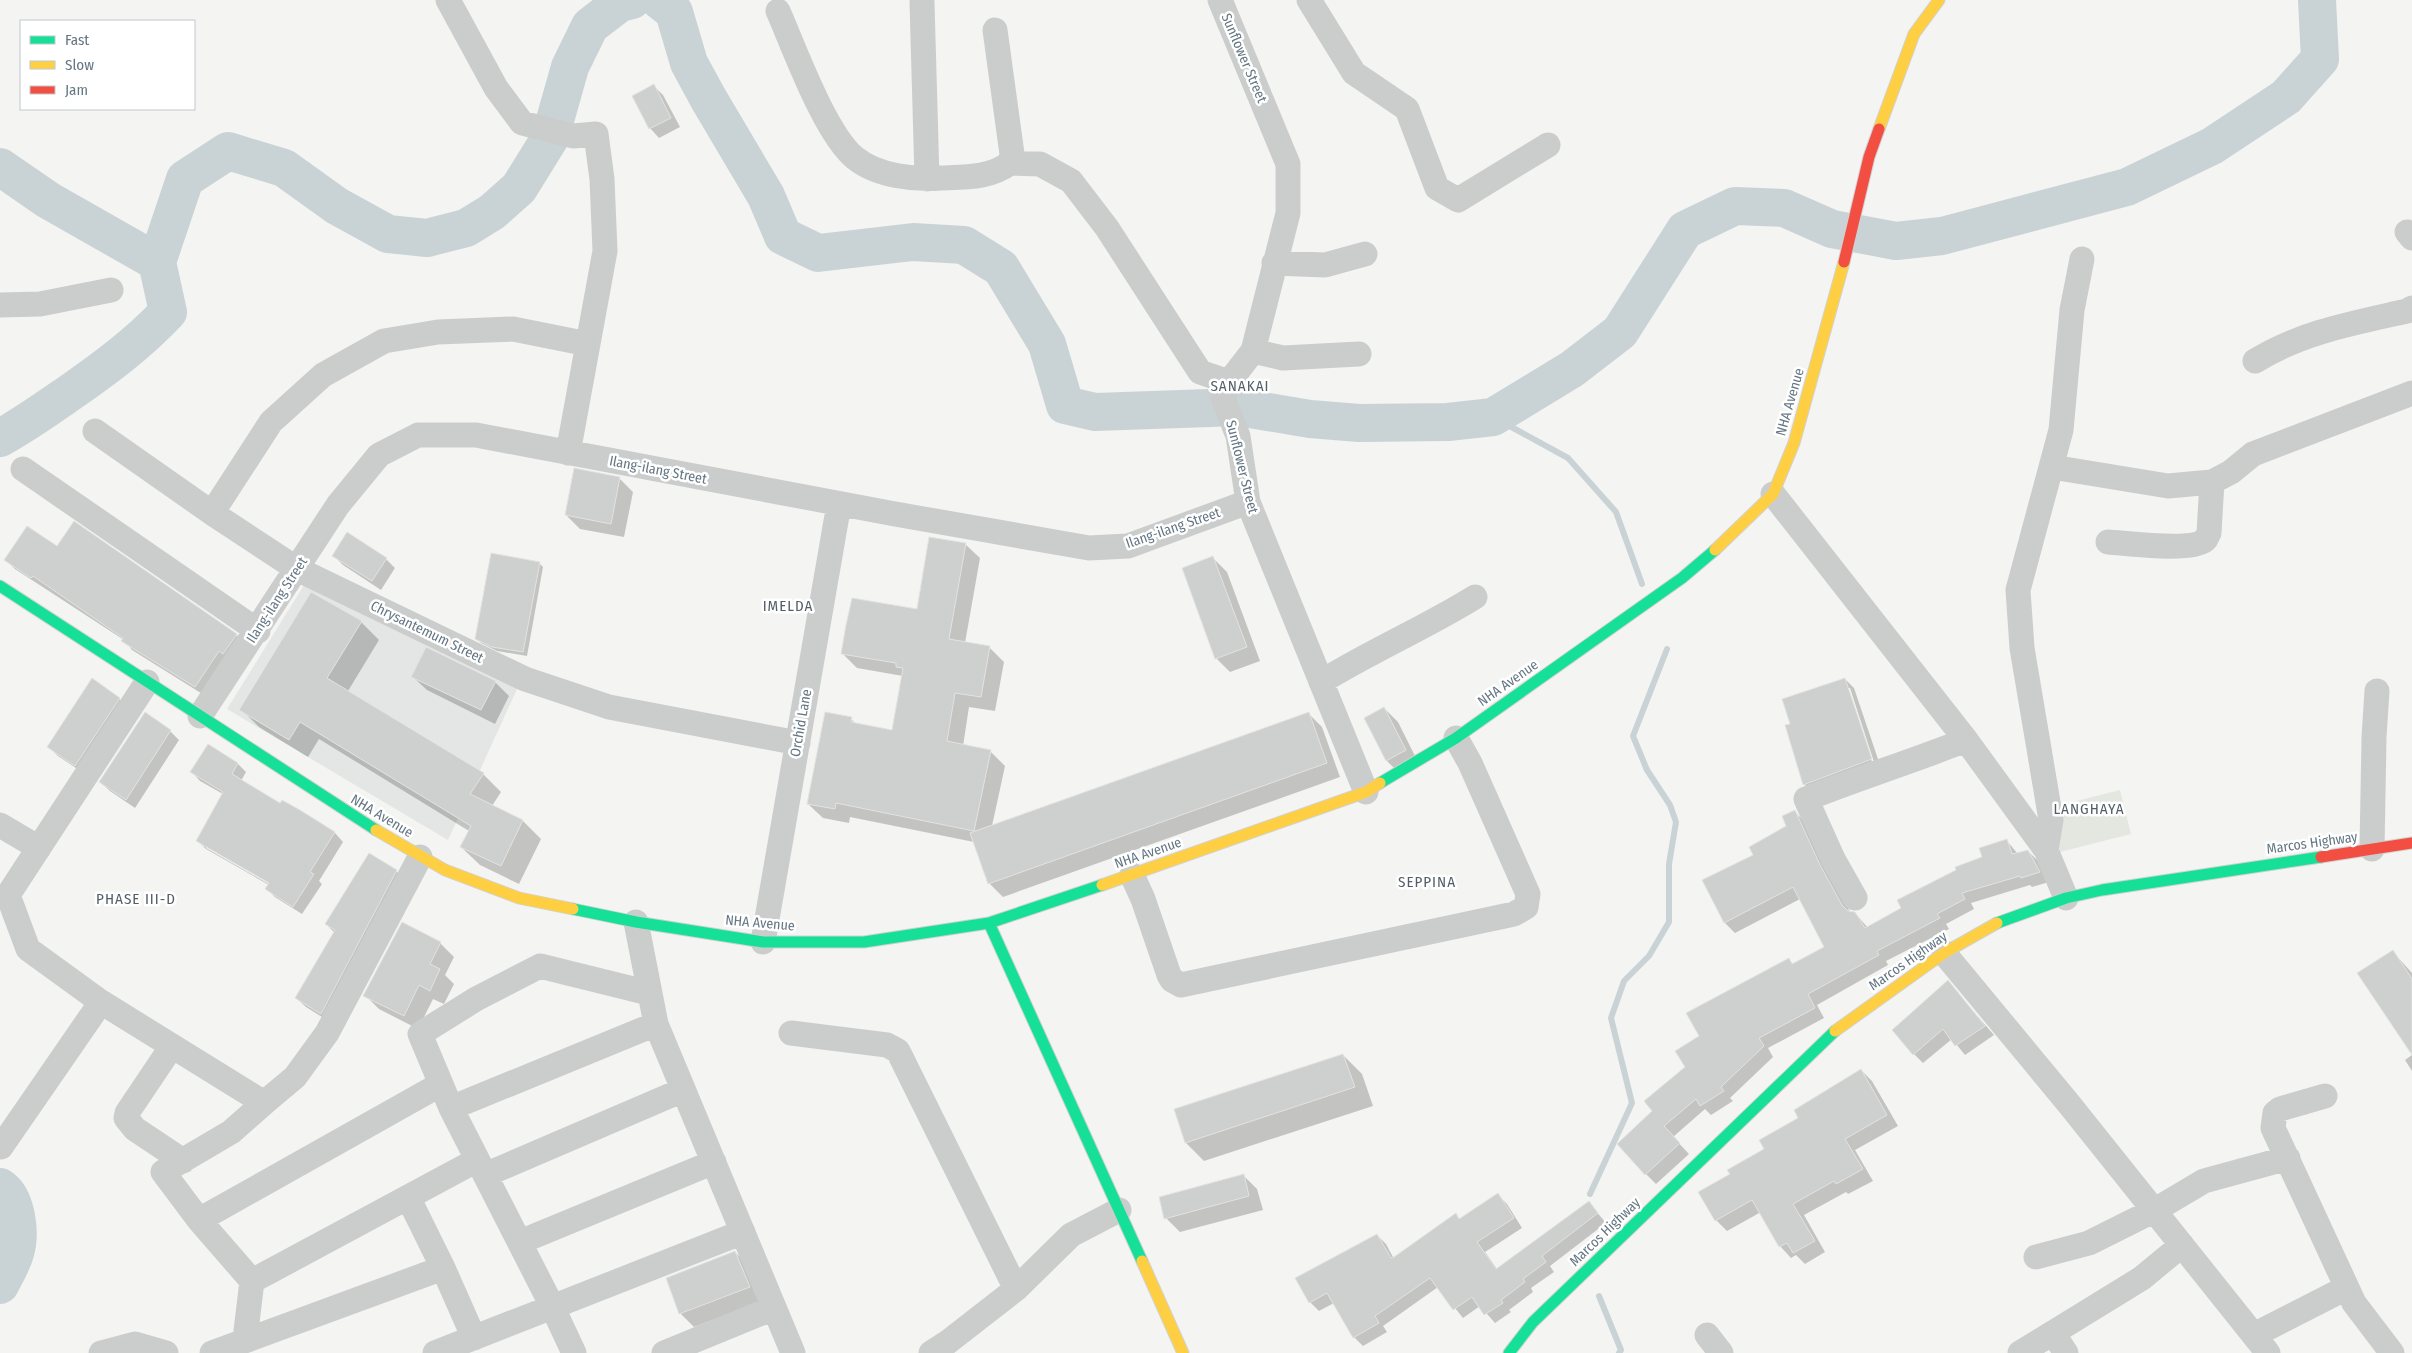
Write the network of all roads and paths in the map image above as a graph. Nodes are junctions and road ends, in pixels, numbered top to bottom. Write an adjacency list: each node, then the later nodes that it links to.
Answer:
1 (448, 0): 17 (street)
2 (1220, 0): 13 (street, Sunflower Street)
3 (1309, 0): 8 (street)
4 (1939, 0): 28 (street, NHA Avenue)
5 (922, 2): 10 (street)
6 (778, 11): 10 (street)
7 (995, 30): 9 (street)
8 (1548, 145)
9 (1010, 163): 10 (street); 21 (street)
10 (927, 179)
11 (1365, 254): 13 (street)
12 (2082, 259): 25 (street)
13 (1274, 263): 18 (street, Sunflower Street)
14 (111, 290): 15 (street)
15 (0, 305)
16 (2412, 308): 20 (street)
17 (588, 344): 24 (street); 31 (street)
18 (1253, 351): 19 (street); 21 (street, Sunflower Street)
19 (1359, 354)
20 (2255, 360)
21 (1226, 390): 29 (street, Sunflower Street)
22 (2412, 393): 27 (street)
23 (95, 431): 31 (street, Chrysantemum Street)
24 (568, 453): 30 (street, Ilang-ilang Street); 33 (street, Ilang-ilang Street)
25 (2052, 467): 27 (street); 49 (street)
26 (23, 469): 36 (street)
27 (2212, 482): 32 (street)
28 (1773, 494): 41 (street, NHA Avenue); 42 (street)
29 (1248, 502): 30 (street, Ilang-ilang Street); 38 (street, Sunflower Street)
30 (839, 504): 43 (street, Orchid Lane)
31 (212, 513): 33 (street, Chrysantemum Street)
32 (2108, 542)
33 (297, 569): 36 (street, Ilang-ilang Street); 43 (street, Chrysantemum Street)
34 (0, 586): 37 (street, NHA Avenue)
35 (1475, 597): 38 (street)
36 (258, 631): 40 (street, Ilang-ilang Street)
37 (147, 682): 40 (street, NHA Avenue); 47 (street)
38 (1322, 682): 44 (street, Sunflower Street)
39 (2377, 691): 48 (street)
40 (200, 716): 50 (street, NHA Avenue)
41 (1456, 738): 44 (street, NHA Avenue); 51 (street)
42 (1966, 740): 49 (street); 52 (street)
43 (798, 743): 56 (street, Orchid Lane)
44 (1366, 792): 51 (street, NHA Avenue)
45 (0, 825): 47 (street)
46 (2412, 843): 48 (street, Marcos Highway)
47 (39, 848): 59 (street)
48 (2372, 849): 53 (street, Marcos Highway)
49 (2046, 850): 53 (street)
50 (420, 857): 54 (street, NHA Avenue); 66 (street)
51 (1132, 875): 55 (street, NHA Avenue)
52 (1855, 898)
53 (2066, 898): 57 (street, Marcos Highway)
54 (636, 922): 56 (street, NHA Avenue); 58 (street)
55 (989, 923): 56 (street, NHA Avenue); 74 (street)
56 (763, 942)
57 (1944, 953): 75 (street); 87 (street, Marcos Highway)
58 (649, 993): 60 (street); 63 (street)
59 (101, 1002): 62 (street); 68 (street)
60 (656, 1024): 64 (street); 67 (street)
61 (791, 1033): 84 (street)
62 (172, 1046): 66 (street); 70 (street)
63 (441, 1084): 67 (street); 76 (street)
64 (683, 1090): 71 (street); 72 (street)
65 (2325, 1096): 69 (street)
66 (264, 1103): 70 (street)
67 (451, 1108): 72 (street)
68 (1, 1147)
69 (2288, 1158): 75 (street); 83 (street)
70 (183, 1161): 76 (street)
71 (714, 1162): 77 (street); 78 (street)
72 (481, 1168): 73 (street); 78 (street)
73 (408, 1197): 81 (street); 82 (street)
74 (1119, 1210): 84 (street); 102 (street)
75 (2155, 1210): 79 (street); 80 (street)
76 (199, 1220): 82 (street)
77 (743, 1232): 85 (street); 86 (street)
78 (520, 1242): 85 (street)
79 (2182, 1245): 90 (street); 91 (street)
80 (2036, 1256)
81 (443, 1268): 88 (street); 89 (street)
82 (252, 1281): 89 (street)
83 (2346, 1288): 91 (street); 105 (street)
84 (1016, 1289): 101 (street)
85 (554, 1308): 88 (street); 98 (street)
86 (774, 1308): 99 (street); 100 (street)
87 (1533, 1322): 92 (street, Marcos Highway); 103 (street, Marcos Highway)
88 (474, 1338): 97 (street)
89 (245, 1340): 96 (street)
90 (2059, 1343): 104 (street)
91 (2261, 1344)
92 (1496, 1348)
93 (2412, 1349): 106 (street)
94 (101, 1353): 95 (street)
95 (166, 1353)
96 (212, 1353)
97 (435, 1353)
98 (574, 1353)
99 (664, 1353)
100 (793, 1353)
101 (931, 1353)
102 (1183, 1353)
103 (1509, 1353)
104 (2020, 1353)
105 (2392, 1353)
106 (2406, 1353)

